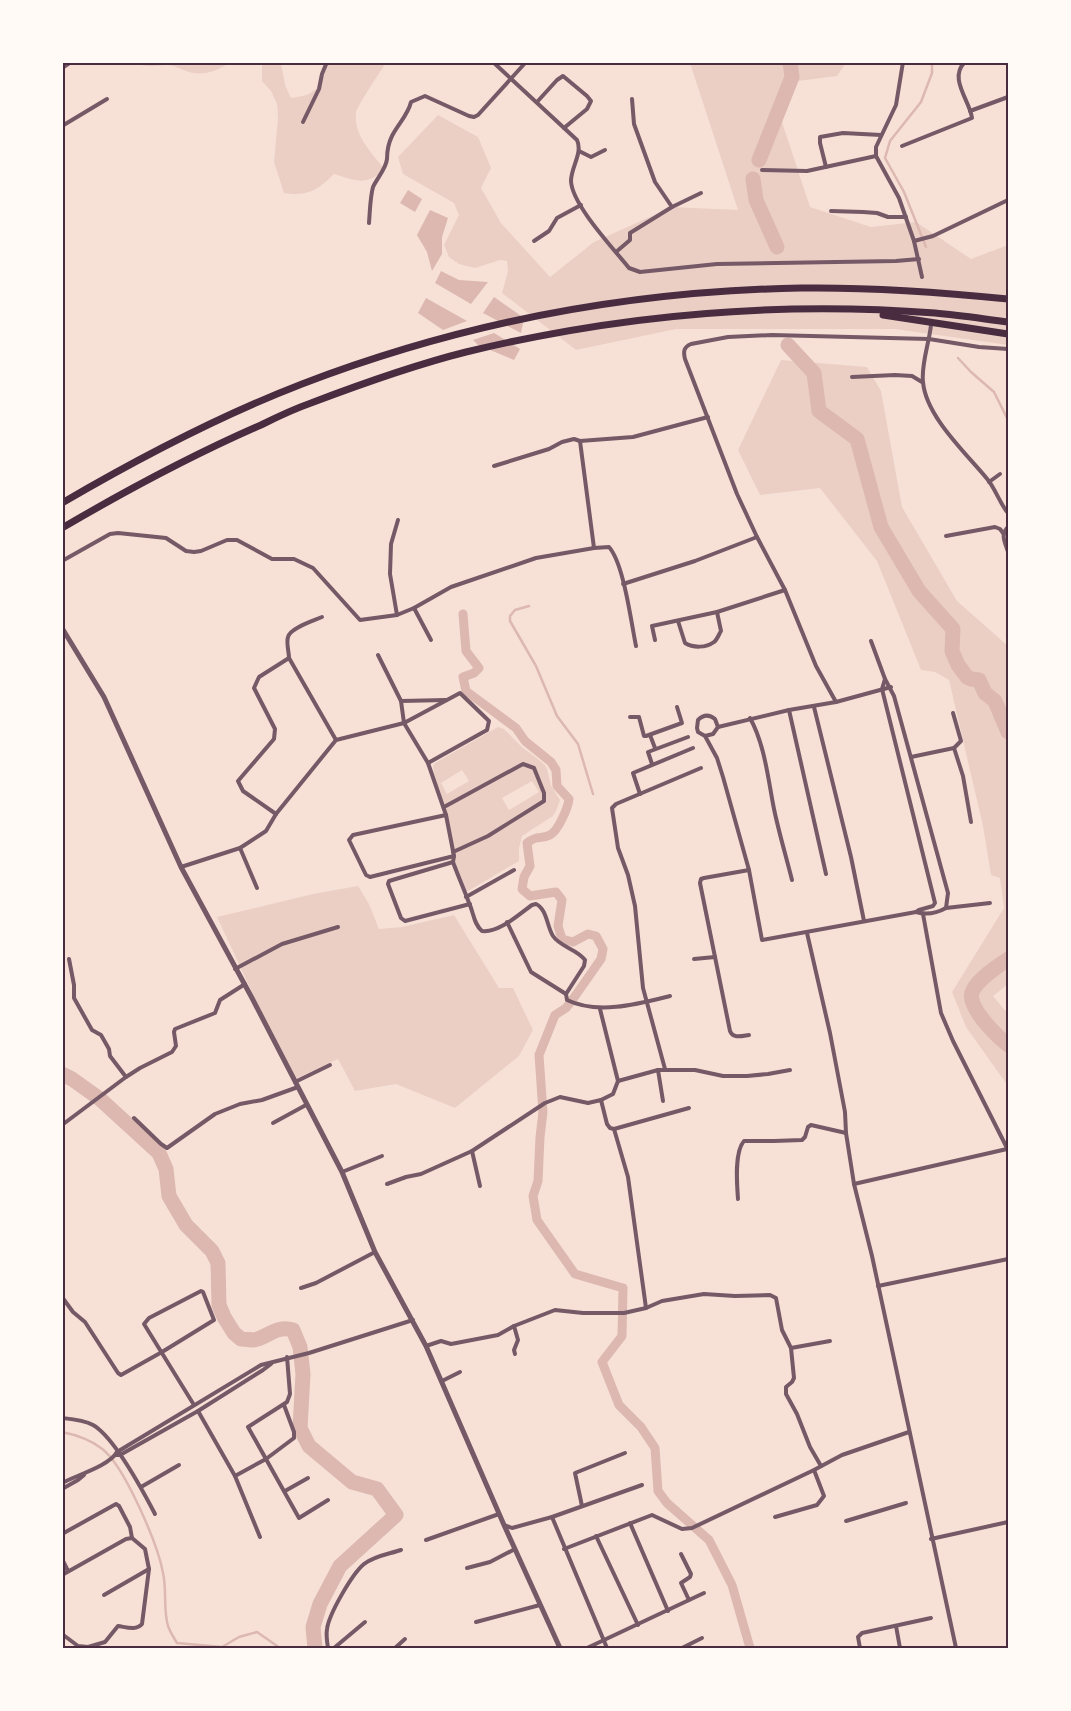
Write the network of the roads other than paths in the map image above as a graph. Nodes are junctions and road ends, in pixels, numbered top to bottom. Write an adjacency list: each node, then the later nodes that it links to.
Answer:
1 (71, 62): 7 (street)
2 (327, 62): 14 (street)
3 (493, 62): 8 (street)
4 (526, 62): 8 (street)
5 (903, 62): 17 (street)
6 (965, 62): 13 (street)
7 (62, 68)
8 (512, 79): 12 (street); 30 (street)
9 (1008, 97): 13 (street)
10 (632, 99): 27 (street)
11 (107, 100): 15 (street)
12 (537, 102): 16 (street); 16 (street)
13 (970, 111): 18 (street)
14 (303, 122)
15 (62, 126)
16 (564, 128): 19 (street)
17 (881, 135): 21 (street); 22 (street)
18 (902, 146)
19 (579, 150): 20 (street); 26 (street)
20 (605, 150)
21 (876, 156): 22 (street); 29 (street)
22 (826, 166): 23 (street)
23 (762, 170)
24 (701, 193): 27 (street)
25 (1008, 200): 32 (street)
26 (581, 205): 31 (street); 33 (street)
27 (672, 207): 33 (street)
28 (831, 212): 29 (street)
29 (906, 217): 32 (street)
30 (369, 223)
31 (534, 241)
32 (917, 241): 34 (street)
33 (616, 252): 34 (street)
34 (919, 259): 35 (street)
35 (922, 277)
36 (1008, 299): 50 (highway)
37 (847, 309): 38 (highway); 40 (highway); 54 (highway)
38 (1008, 322)
39 (931, 325): 41 (street)
40 (1008, 334)
41 (929, 338): 42 (street); 44 (street); 45 (street)
42 (1008, 349)
43 (852, 377): 44 (street)
44 (922, 382): 49 (street)
45 (708, 417): 46 (street); 57 (street)
46 (580, 441): 47 (street); 58 (street)
47 (494, 466)
48 (1000, 474): 49 (street)
49 (990, 482): 51 (street)
50 (62, 503)
51 (1008, 513)
52 (398, 520): 65 (street)
53 (1008, 527): 55 (street)
54 (62, 528)
55 (1003, 533): 56 (street); 59 (street)
56 (946, 536)
57 (757, 537): 61 (street); 62 (street)
58 (594, 548): 61 (street); 63 (street)
59 (1008, 552)
60 (62, 561): 65 (street)
61 (623, 584): 72 (street)
62 (786, 590): 64 (street); 80 (street)
63 (414, 608): 65 (street); 69 (street)
64 (717, 612): 67 (street); 67 (street)
65 (397, 615)
66 (322, 617): 74 (street)
67 (678, 620): 70 (street)
68 (62, 628): 108 (street)
69 (431, 640)
70 (656, 640)
71 (872, 641): 75 (street)
72 (636, 646)
73 (378, 655): 79 (street)
74 (290, 658): 92 (street); 102 (street)
75 (886, 679): 76 (street); 77 (street)
76 (891, 687): 77 (street); 96 (street)
77 (882, 689): 80 (street); 118 (street)
78 (447, 700): 79 (street); 87 (street); 97 (street)
79 (401, 701): 87 (street)
80 (836, 702): 82 (street)
81 (677, 707): 89 (street)
82 (814, 707): 83 (street); 119 (street)
83 (789, 710): 86 (street); 111 (street)
84 (953, 712): 95 (street)
85 (630, 717): 89 (street)
86 (750, 718): 88 (street); 112 (street)
87 (404, 723): 92 (street); 97 (street)
88 (718, 727): 90 (street); 90 (street)
89 (650, 735): 93 (street)
90 (705, 736): 110 (street)
91 (688, 737): 93 (street)
92 (336, 740): 102 (street)
93 (656, 748): 98 (street)
94 (693, 748): 98 (street)
95 (954, 748): 96 (street); 104 (street)
96 (911, 757): 117 (street)
97 (428, 763): 101 (street)
98 (652, 764): 100 (street)
99 (701, 768): 100 (street)
100 (640, 794): 130 (street)
101 (444, 807): 103 (street); 106 (street)
102 (276, 814): 105 (street)
103 (446, 815): 106 (street); 106 (street)
104 (971, 822)
105 (240, 848): 108 (street); 113 (street)
106 (453, 854): 107 (street)
107 (453, 862): 114 (street); 116 (street)
108 (181, 867): 126 (street)
109 (514, 870): 114 (street)
110 (749, 870): 122 (street); 123 (street)
111 (826, 874)
112 (792, 880)
113 (257, 888)
114 (466, 897): 116 (street)
115 (990, 903): 117 (street)
116 (470, 904): 120 (street)
117 (946, 908): 118 (street)
118 (922, 911): 119 (street); 149 (street)
119 (864, 921): 122 (street)
120 (508, 922): 128 (street); 128 (street)
121 (338, 927): 126 (street)
122 (807, 933): 148 (street)
123 (715, 957): 125 (street); 132 (street)
124 (69, 959): 137 (street)
125 (694, 959)
126 (235, 970): 127 (street)
127 (244, 984): 137 (street); 139 (street)
128 (566, 994): 131 (street)
129 (670, 996): 130 (street)
130 (646, 1002): 131 (street); 134 (street)
131 (600, 1009): 138 (street)
132 (749, 1035)
133 (330, 1065): 139 (street)
134 (665, 1069): 135 (street); 136 (street)
135 (658, 1070): 138 (street); 141 (street)
136 (790, 1070)
137 (126, 1077): 146 (street)
138 (618, 1081): 140 (street)
139 (297, 1084): 142 (street); 144 (street)
140 (601, 1100): 147 (street); 150 (street)
141 (663, 1101)
142 (306, 1105): 145 (street); 152 (street)
143 (689, 1108): 147 (street)
144 (134, 1118)
145 (273, 1123)
146 (62, 1125)
147 (614, 1129): 162 (street)
148 (846, 1133): 154 (street); 156 (street)
149 (1008, 1150): 154 (street)
150 (472, 1152): 153 (street); 155 (street)
151 (382, 1156): 152 (street)
152 (342, 1172): 157 (street)
153 (387, 1184)
154 (854, 1184): 159 (street)
155 (480, 1186)
156 (738, 1200)
157 (375, 1252): 160 (street); 163 (street)
158 (1008, 1259): 159 (street)
159 (878, 1286): 178 (street)
160 (301, 1288)
161 (62, 1297): 168 (street)
162 (646, 1308): 164 (street); 167 (street)
163 (413, 1320): 166 (street); 170 (street)
164 (514, 1326): 166 (street); 169 (street)
165 (830, 1341): 167 (street)
166 (426, 1346): 173 (street)
167 (791, 1348): 183 (street)
168 (162, 1352): 168 (street); 174 (street)
169 (515, 1354)
170 (287, 1358): 171 (street); 175 (street)
171 (271, 1363): 174 (street); 176 (street)
172 (460, 1372): 173 (street)
173 (442, 1381): 197 (street)
174 (194, 1405): 180 (street)
175 (284, 1405): 181 (street); 181 (street)
176 (198, 1411): 180 (street); 186 (street)
177 (62, 1418): 180 (street)
178 (909, 1432): 183 (street); 208 (street)
179 (625, 1453): 195 (street)
180 (117, 1455): 185 (street); 190 (street)
181 (266, 1459): 186 (street); 192 (street)
182 (179, 1465): 190 (street)
183 (821, 1466): 184 (street)
184 (814, 1470): 199 (street); 202 (street)
185 (84, 1474): 188 (street); 191 (street)
186 (235, 1476): 207 (street)
187 (308, 1478): 192 (street)
188 (62, 1483)
189 (642, 1485): 195 (street)
190 (141, 1487): 196 (street)
191 (62, 1489)
192 (285, 1491): 193 (street)
193 (328, 1500)
194 (906, 1503): 200 (street)
195 (582, 1506): 198 (street)
196 (154, 1514)
197 (499, 1514): 203 (street); 209 (street)
198 (552, 1517): 203 (street); 211 (street)
199 (775, 1517)
200 (846, 1521)
201 (1008, 1522): 208 (street)
202 (630, 1523): 205 (street); 223 (street)
203 (504, 1525): 210 (street)
204 (62, 1534): 206 (street)
205 (596, 1536): 211 (street); 227 (street)
206 (132, 1538): 216 (street); 217 (street)
207 (260, 1538)
208 (931, 1539): 242 (street)
209 (426, 1540)
210 (515, 1549): 215 (street); 222 (street)
211 (564, 1549): 232 (street)
212 (401, 1550): 233 (street)
213 (681, 1554): 221 (street)
214 (62, 1559): 217 (street)
215 (467, 1568)
216 (149, 1569): 220 (street); 229 (street)
217 (68, 1571): 218 (street)
218 (62, 1574)
219 (704, 1593): 221 (street)
220 (104, 1595)
221 (689, 1600): 223 (street)
222 (540, 1605): 226 (street); 236 (street)
223 (668, 1611): 227 (street)
224 (931, 1618): 228 (street)
225 (365, 1622): 234 (street)
226 (476, 1622)
227 (638, 1625): 232 (street)
228 (896, 1626): 240 (street); 241 (street)
229 (62, 1634)
230 (702, 1638): 239 (street)
231 (405, 1639): 235 (street)
232 (604, 1642): 237 (street); 238 (street)
233 (328, 1648)
234 (334, 1648)
235 (396, 1648)
236 (560, 1648)
237 (587, 1648)
238 (607, 1648)
239 (682, 1648)
240 (860, 1648)
241 (900, 1648)
242 (956, 1648)

